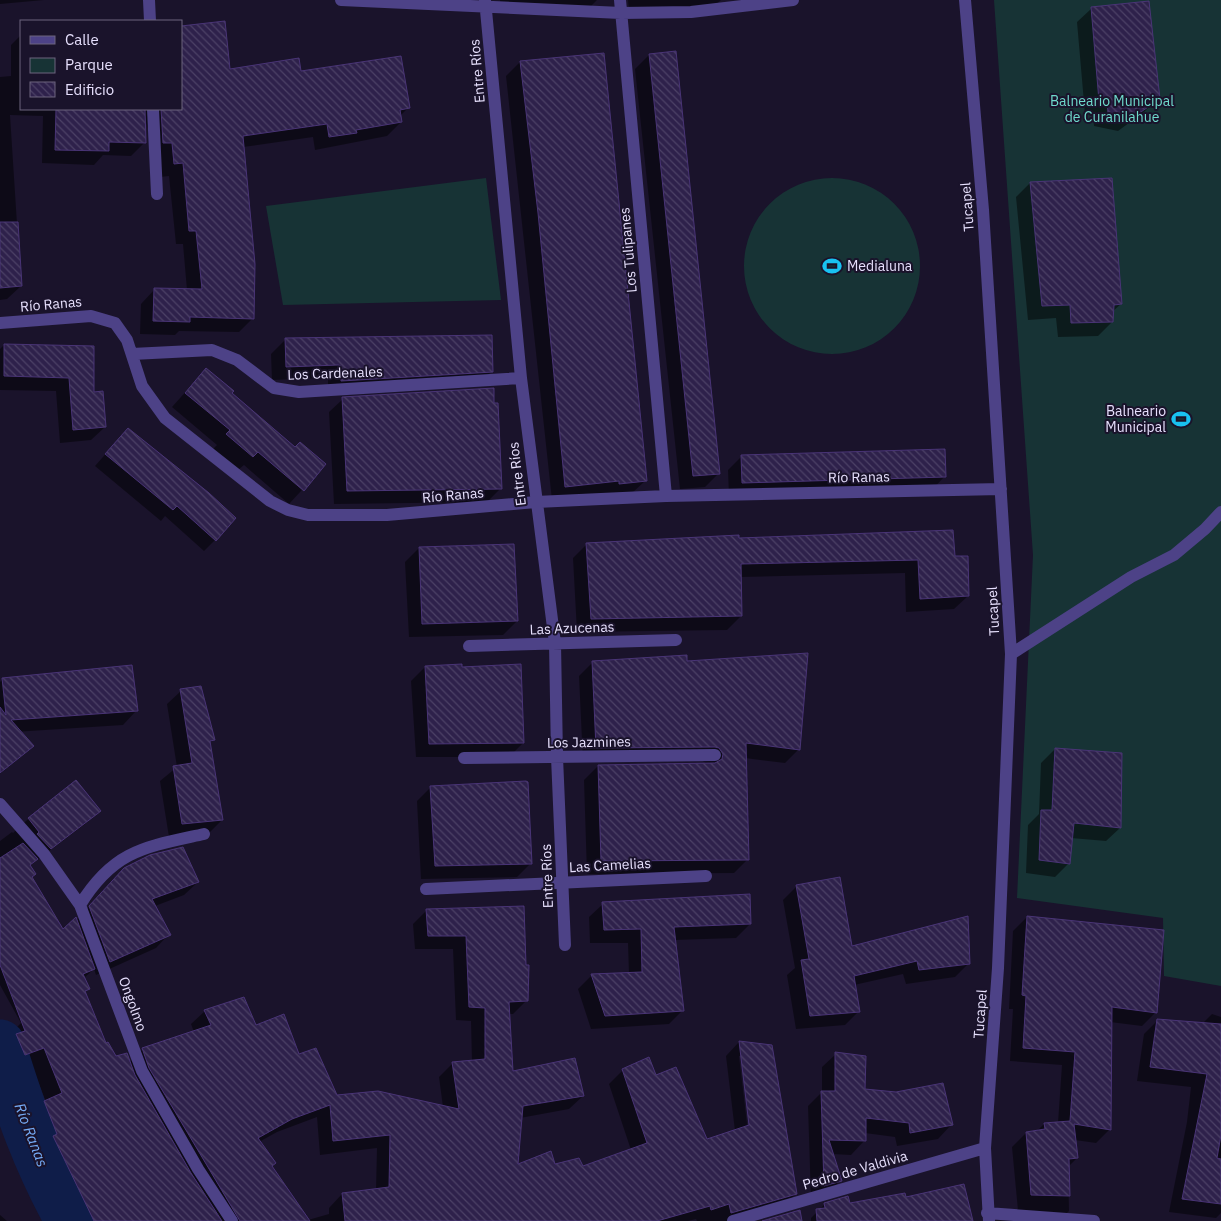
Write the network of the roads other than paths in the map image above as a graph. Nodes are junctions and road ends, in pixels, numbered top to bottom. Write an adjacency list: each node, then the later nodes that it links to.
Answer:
1 (149, 0): 7 (street)
2 (341, 0): 5 (street)
3 (793, 0): 6 (street)
4 (965, 0): 13 (street, Tucapel)
5 (485, 3): 6 (street); 12 (street, Entre Ríos)
6 (620, 6): 14 (street, Los Tulipanes)
7 (150, 20)
8 (153, 110): 9 (street)
9 (157, 194)
10 (0, 323): 11 (street, Río Ranas)
11 (132, 354): 12 (street, Los Cardenales); 15 (street, Río Ranas)
12 (521, 378): 15 (street, Entre Ríos)
13 (1001, 489): 14 (street, Río Ranas); 20 (street, Tucapel)
14 (666, 496): 15 (street, Río Ranas)
15 (536, 502): 18 (street, Entre Ríos)
16 (1221, 512): 20 (street)
17 (676, 640): 18 (street, Las Azucenas)
18 (555, 643): 19 (street, Las Azucenas); 22 (street, Entre Ríos)
19 (469, 646)
20 (1011, 654): 31 (street, Tucapel)
21 (715, 755): 22 (street, Los Jazmines)
22 (557, 757): 23 (street, Los Jazmines); 27 (street, Entre Ríos)
23 (464, 758)
24 (0, 804): 29 (street, Ongolmo)
25 (204, 834): 29 (street)
26 (706, 876): 27 (street, Las Camelias)
27 (563, 882): 28 (street, Las Camelias); 30 (street, Entre Ríos)
28 (426, 889)
29 (80, 905): 33 (street, Ongolmo)
30 (565, 945)
31 (985, 1148): 32 (street, Tucapel); 34 (street, Pedro de Valdivia)
32 (988, 1217): 35 (street)
33 (232, 1221)
34 (734, 1221)
35 (1094, 1221)

